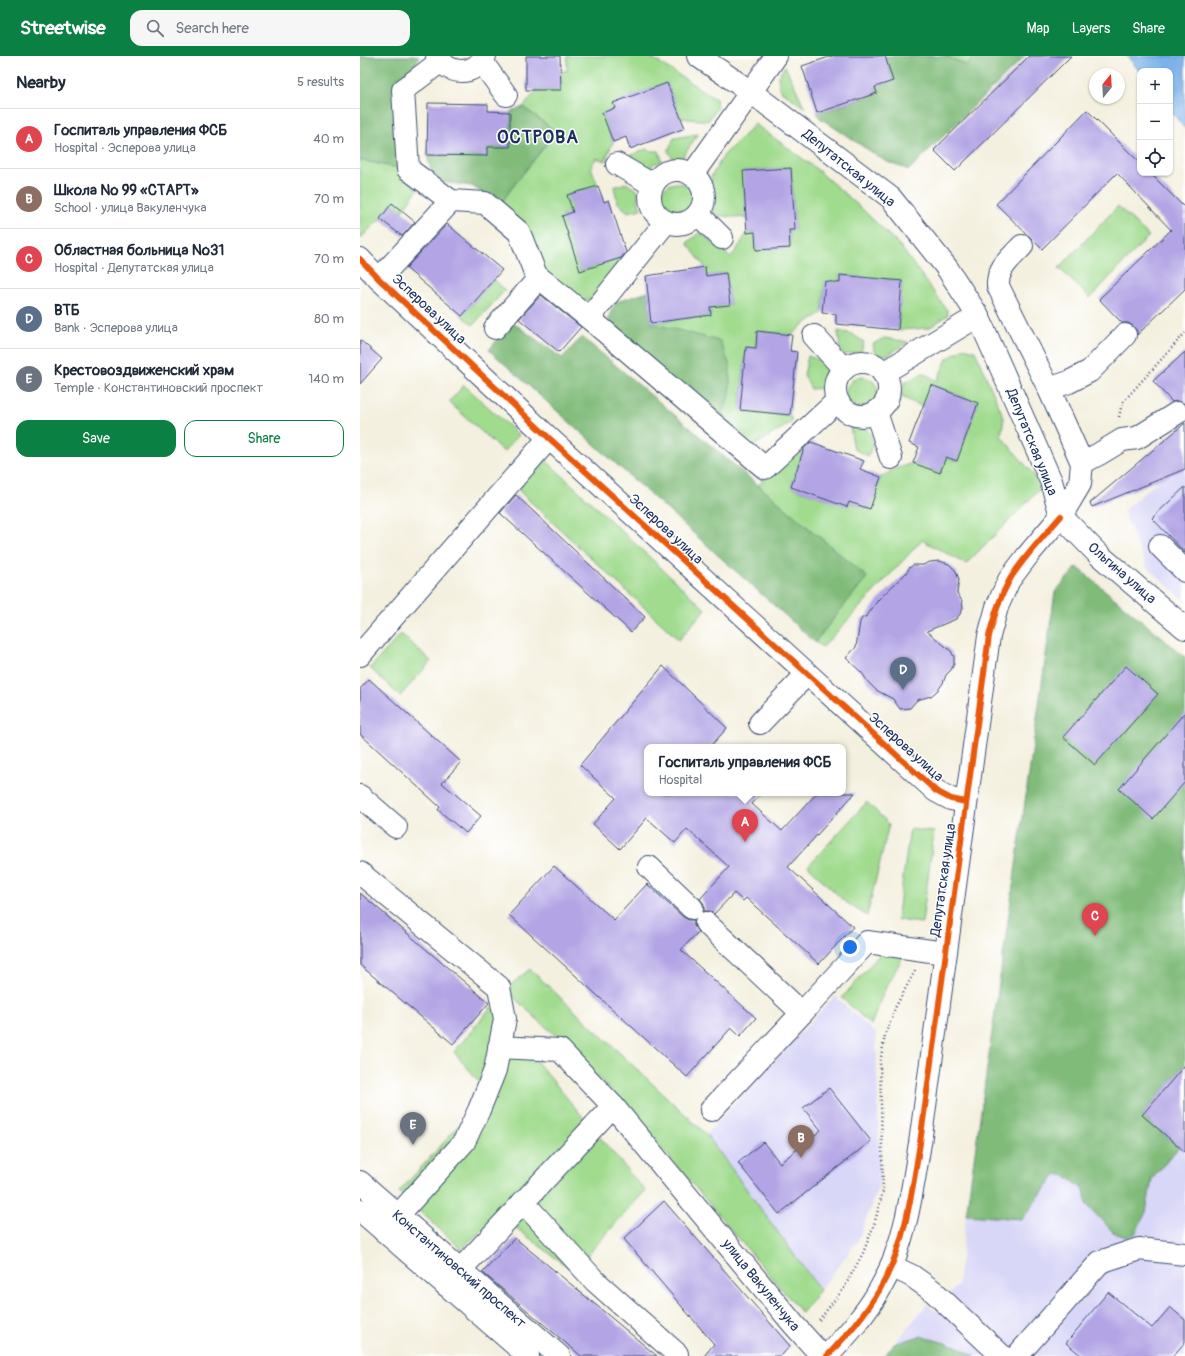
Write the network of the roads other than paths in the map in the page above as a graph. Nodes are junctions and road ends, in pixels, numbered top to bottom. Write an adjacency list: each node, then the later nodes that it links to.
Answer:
1 (698, 56): 5 (street, Депутатская улица)
2 (776, 56): 5 (street)
3 (439, 59): 4 (street); 10 (street)
4 (484, 59): 6 (street)
5 (751, 92): 8 (street); 18 (street, Депутатская улица)
6 (506, 95)
7 (617, 164): 9 (street)
8 (692, 175): 9 (street); 11 (street)
9 (653, 185): 12 (street)
10 (451, 201): 16 (street); 17 (street)
11 (698, 214): 12 (street); 13 (street)
12 (666, 222): 19 (street)
13 (722, 238)
14 (1022, 246): 25 (street)
15 (360, 259): 17 (street, Эсперова улица)
16 (539, 278): 19 (street); 20 (street)
17 (379, 279): 29 (street, Эсперова улица)
18 (978, 316): 24 (street); 32 (street, Депутатская улица)
19 (589, 318): 26 (street)
20 (495, 328)
21 (1125, 335): 25 (street)
22 (814, 336): 23 (street)
23 (844, 369): 24 (street); 26 (street)
24 (883, 373): 27 (street)
25 (1049, 389): 31 (street)
26 (837, 401): 27 (street)
27 (876, 412): 30 (street)
28 (1177, 413): 31 (street)
29 (549, 438): 36 (street); 37 (street, Эсперова улица)
30 (891, 458)
31 (1082, 462): 32 (street)
32 (1061, 516): 35 (street, Ольгина улица); 39 (street, Депутатская улица)
33 (1160, 546): 34 (street)
34 (1185, 570)
35 (1181, 618)
36 (360, 655)
37 (806, 674): 38 (street); 39 (street, Эсперова улица)
38 (760, 723)
39 (966, 802): 44 (street, Депутатская улица)
40 (362, 803): 41 (street)
41 (396, 827)
42 (648, 867): 45 (street)
43 (360, 873): 46 (street)
44 (936, 951): 45 (street); 54 (street, Депутатская улица)
45 (802, 1013): 48 (street)
46 (500, 1047): 47 (street, улица Вакуленчука); 52 (street)
47 (612, 1106): 50 (street); 59 (street, улица Вакуленчука)
48 (711, 1110)
49 (360, 1182): 52 (street, Константиновский проспект)
50 (523, 1202): 55 (street); 57 (street)
51 (360, 1210): 52 (street, Константиновский проспект)
52 (391, 1223): 55 (street, Константиновский проспект)
53 (1185, 1254): 62 (street)
54 (891, 1266): 60 (street, Депутатская улица); 61 (street)
55 (453, 1277): 56 (street, Константиновский проспект); 58 (street, Константиновский проспект)
56 (551, 1353)
57 (677, 1354)
58 (528, 1356)
59 (822, 1356)
60 (827, 1356)
61 (1002, 1356)
62 (1017, 1356)

